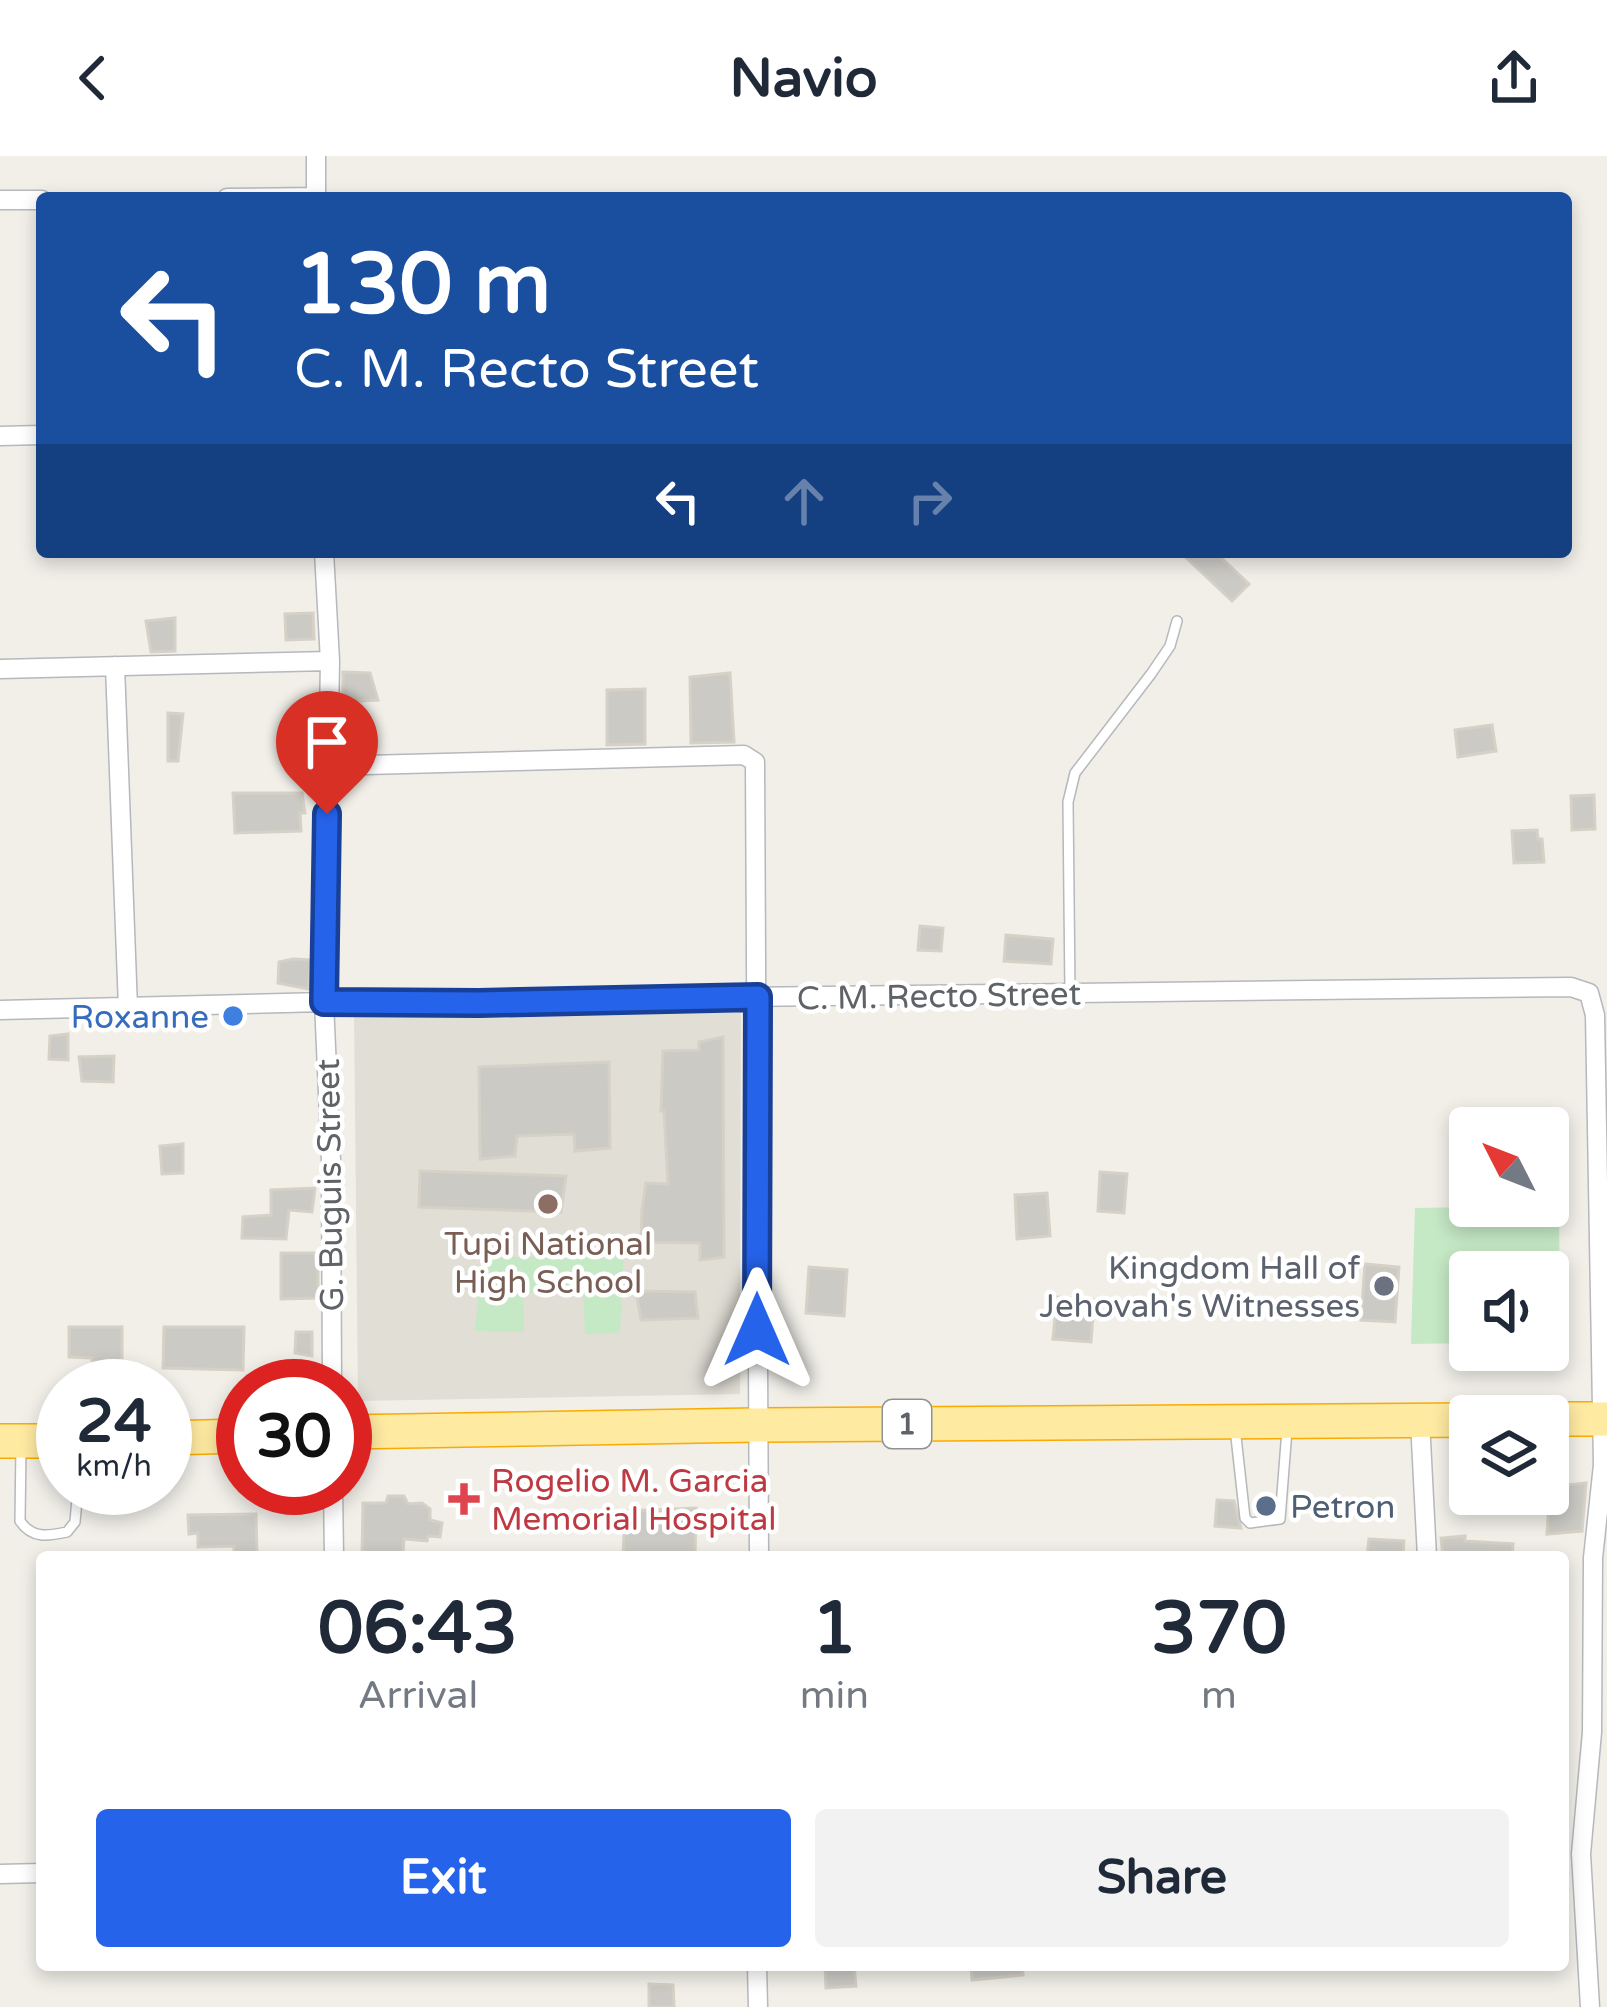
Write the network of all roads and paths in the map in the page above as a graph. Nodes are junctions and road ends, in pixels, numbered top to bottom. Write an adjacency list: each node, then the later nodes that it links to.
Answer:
1 (316, 156): 2 (street)
2 (316, 192)
3 (0, 200): 4 (street)
4 (36, 200)
5 (36, 435): 6 (street)
6 (0, 436)
7 (324, 558): 9 (street, G. Buguis Street)
8 (1177, 621): 13 (lane)
9 (330, 661): 10 (street); 12 (street, G. Buguis Street)
10 (115, 666): 11 (street); 16 (street)
11 (0, 669)
12 (328, 766): 14 (street); 15 (street, G. Buguis Street)
13 (1070, 994): 14 (street, C. M. Recto Street); 20 (street, C. M. Recto Street)
14 (758, 997): 15 (street, C. M. Recto Street); 25 (street)
15 (324, 1002): 16 (street, C. M. Recto Street); 18 (street, G. Buguis Street)
16 (128, 1008): 17 (street, C. M. Recto Street)
17 (0, 1010)
18 (332, 1359)
19 (1569, 1419): 20 (highway)
20 (1604, 1419): 33 (street)
21 (1449, 1420): 22 (highway, 1)
22 (1420, 1421): 23 (highway, 1); 32 (street)
23 (1288, 1422): 24 (highway, 1); 24 (lane)
24 (1235, 1423): 25 (highway, 1)
25 (756, 1424): 26 (highway, 1); 31 (street)
26 (372, 1431)
27 (10, 1440): 28 (lane)
28 (76, 1515)
29 (333, 1515): 30 (street)
30 (334, 1551)
31 (759, 1551)
32 (1427, 1551)
33 (1600, 1733): 38 (street)
34 (36, 1873): 35 (street)
35 (0, 1874)
36 (757, 1971): 37 (street)
37 (758, 2007)
38 (1590, 2007)

